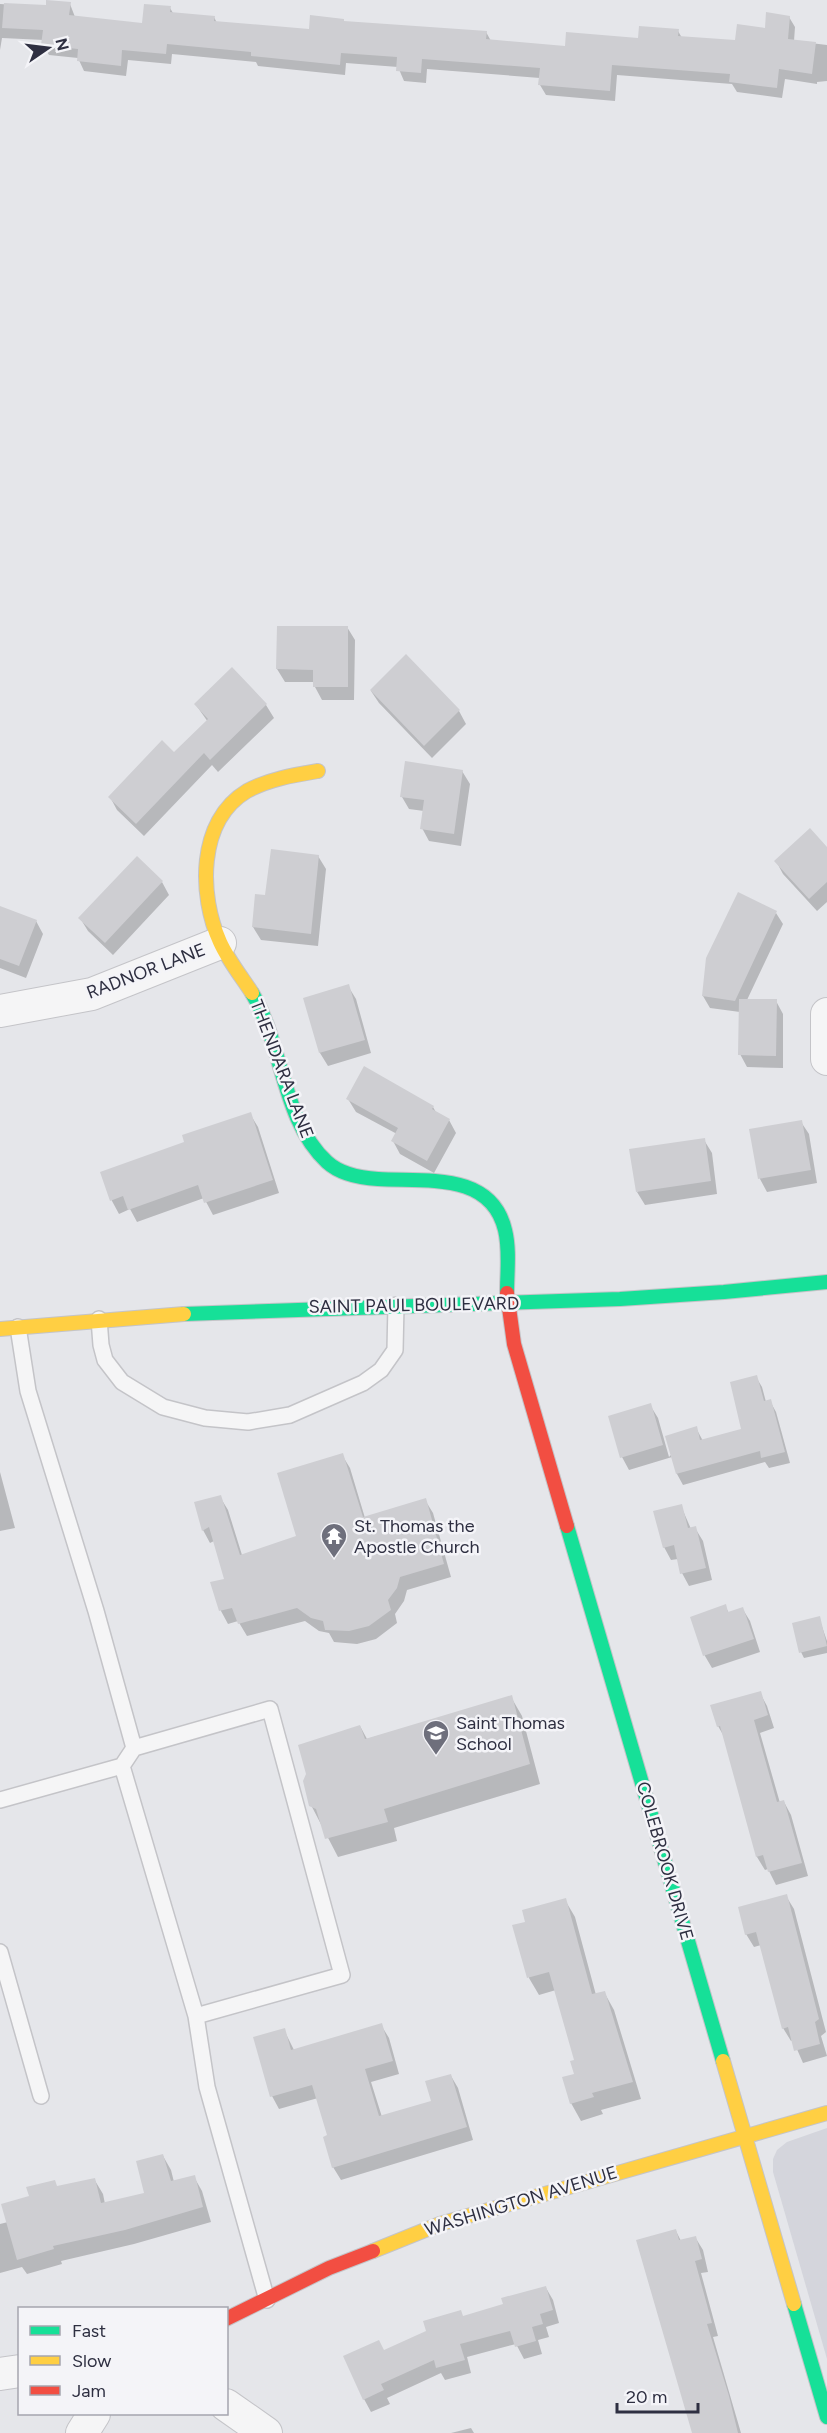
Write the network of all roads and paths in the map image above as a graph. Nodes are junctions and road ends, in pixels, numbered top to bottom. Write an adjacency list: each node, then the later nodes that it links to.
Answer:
1 (318, 771): 2 (street, THENDARA LANE)
2 (220, 943): 3 (street, RADNOR LANE); 7 (street, THENDARA LANE)
3 (0, 1011)
4 (827, 1014): 5 (street)
5 (827, 1059)
6 (827, 1282): 7 (street, SAINT PAUL BOULEVARD)
7 (508, 1303): 8 (street, SAINT PAUL BOULEVARD); 19 (street, COLEBROOK DRIVE)
8 (396, 1305): 9 (street, SAINT PAUL BOULEVARD); 9 (lane)
9 (99, 1319): 10 (street, SAINT PAUL BOULEVARD)
10 (18, 1327): 11 (street, SAINT PAUL BOULEVARD); 12 (lane)
11 (0, 1329)
12 (134, 1748): 13 (lane); 16 (lane)
13 (122, 1766): 14 (lane); 16 (lane)
14 (0, 1800)
15 (0, 1952): 17 (lane)
16 (196, 2016): 20 (lane)
17 (41, 2096)
18 (827, 2113): 19 (street, WASHINGTON AVENUE)
19 (745, 2136): 20 (street, WASHINGTON AVENUE); 26 (street, COLEBROOK DRIVE)
20 (267, 2300): 21 (street, WASHINGTON AVENUE)
21 (228, 2318)
22 (18, 2371): 23 (street)
23 (0, 2374)
24 (228, 2406): 28 (street)
25 (93, 2415): 27 (street)
26 (827, 2417)
27 (82, 2433)
28 (266, 2433)

